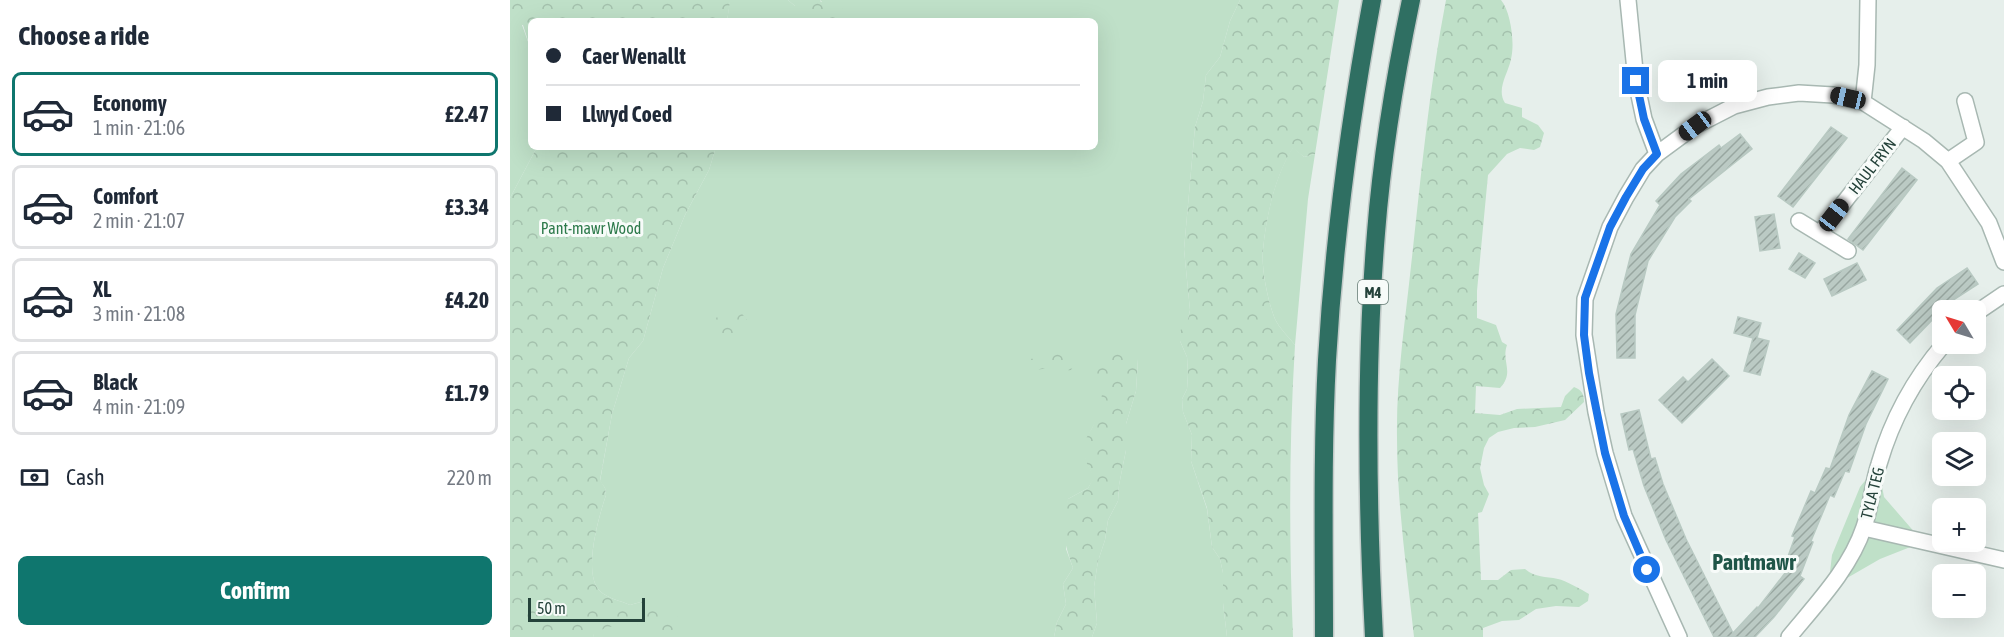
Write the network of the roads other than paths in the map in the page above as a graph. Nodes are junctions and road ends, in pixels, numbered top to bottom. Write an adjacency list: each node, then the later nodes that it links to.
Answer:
1 (1372, 0): 17 (highway)
2 (1411, 0): 20 (highway, M4)
3 (1629, 0): 8 (street)
4 (1868, 0): 6 (street)
5 (1965, 101): 9 (street)
6 (1863, 102): 7 (street); 8 (street)
7 (1903, 127): 9 (street); 11 (street, HAUL FRYN)
8 (1657, 154): 25 (street)
9 (1948, 161): 13 (street)
10 (1799, 221): 11 (street)
11 (1820, 233): 12 (street)
12 (1848, 251)
13 (2004, 262)
14 (2004, 294): 15 (street)
15 (1986, 306)
16 (1935, 354): 18 (street, TYLA TEG)
17 (1324, 439): 21 (highway); 22 (highway)
18 (1864, 528): 19 (street); 26 (street, TYLA TEG)
19 (2004, 560)
20 (1372, 587): 23 (highway, M4); 24 (highway, M4)
21 (1324, 637)
22 (1335, 637)
23 (1374, 637)
24 (1380, 637)
25 (1679, 637)
26 (1789, 637)

